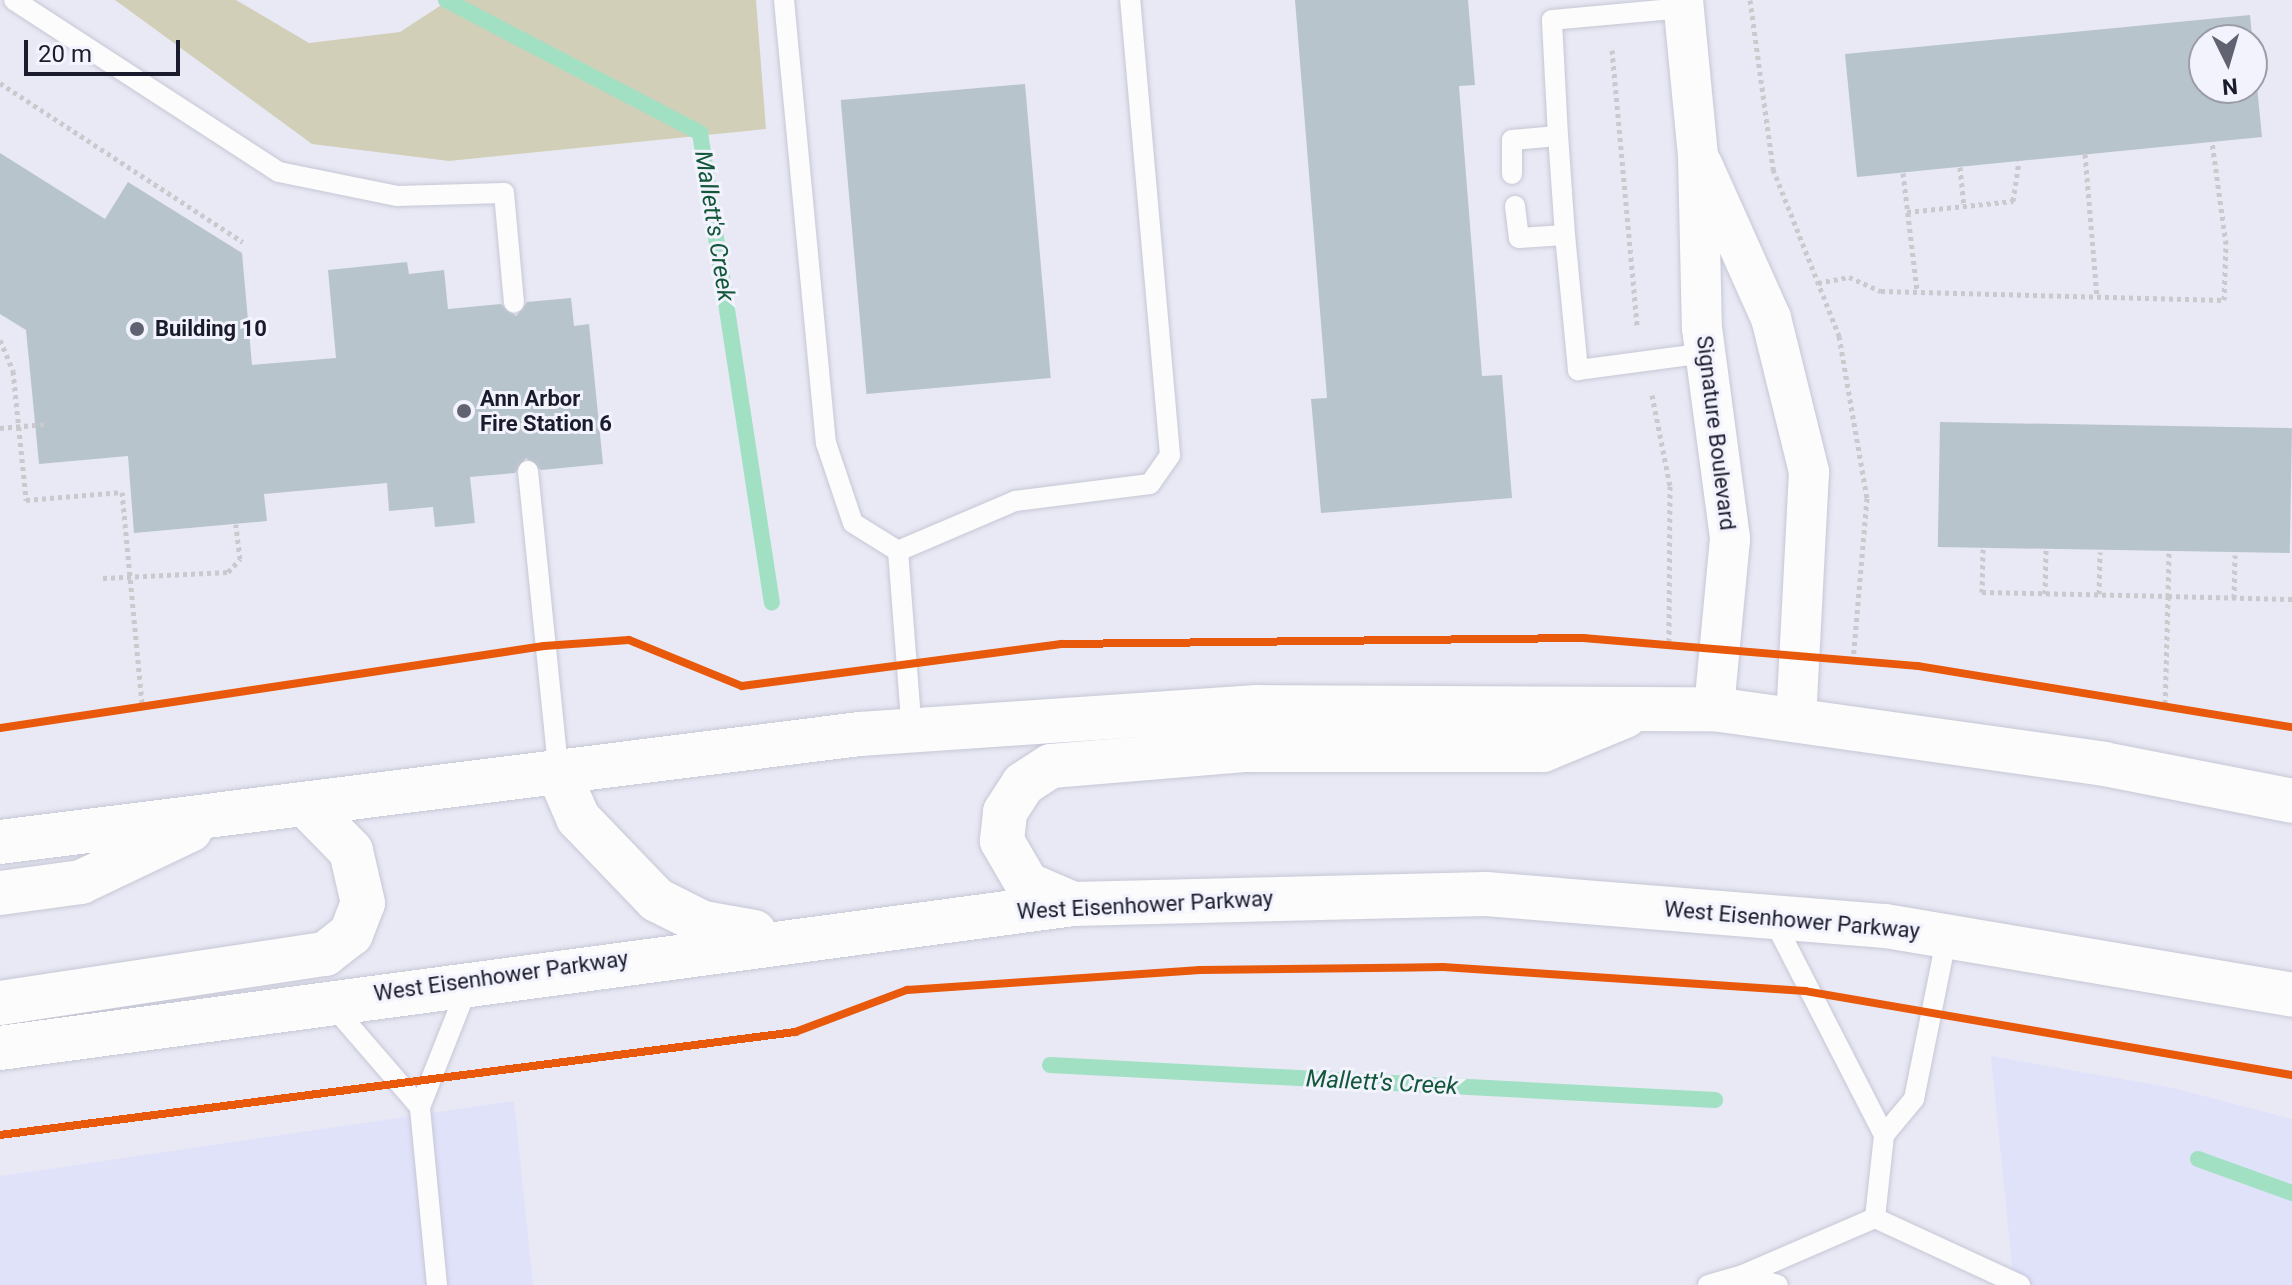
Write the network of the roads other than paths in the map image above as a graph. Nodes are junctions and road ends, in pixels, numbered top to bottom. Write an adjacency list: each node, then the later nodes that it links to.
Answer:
1 (14, 0): 11 (lane)
2 (784, 0): 14 (lane)
3 (1130, 0): 14 (lane)
4 (1683, 4): 5 (lane); 7 (street, Signature Boulevard)
5 (1551, 10): 6 (lane)
6 (1558, 136): 8 (lane); 10 (lane)
7 (1698, 156): 12 (street, Signature Boulevard); 17 (street, Signature Boulevard)
8 (1512, 174)
9 (1515, 206): 10 (lane)
10 (1565, 235): 12 (lane)
11 (514, 303)
12 (1706, 353): 16 (street, Signature Boulevard)
13 (528, 471): 19 (lane)
14 (898, 551): 18 (lane)
15 (1646, 708): 16 (main road); 18 (main road); 25 (main road)
16 (1714, 709): 17 (main road)
17 (1796, 719): 20 (main road)
18 (912, 731): 19 (main road)
19 (559, 774): 21 (main road); 28 (main road)
20 (2292, 801)
21 (307, 806): 22 (main road); 32 (main road)
22 (225, 814): 23 (main road); 24 (main road)
23 (0, 842)
24 (0, 893)
25 (1073, 904): 26 (main road, West Eisenhower Parkway); 28 (main road, West Eisenhower Parkway)
26 (1772, 917): 27 (main road, West Eisenhower Parkway); 35 (lane)
27 (1947, 936): 30 (main road, West Eisenhower Parkway); 35 (lane)
28 (788, 937): 29 (main road, West Eisenhower Parkway)
29 (470, 980): 31 (main road, West Eisenhower Parkway); 34 (lane)
30 (2284, 990)
31 (328, 1000): 33 (main road, West Eisenhower Parkway); 34 (lane)
32 (0, 1003)
33 (0, 1048)
34 (420, 1107): 38 (lane)
35 (1884, 1135): 36 (lane)
36 (1875, 1218): 37 (lane); 41 (lane)
37 (1743, 1275): 39 (lane); 40 (lane)
38 (437, 1285)
39 (1708, 1285)
40 (1778, 1285)
41 (2020, 1285)

